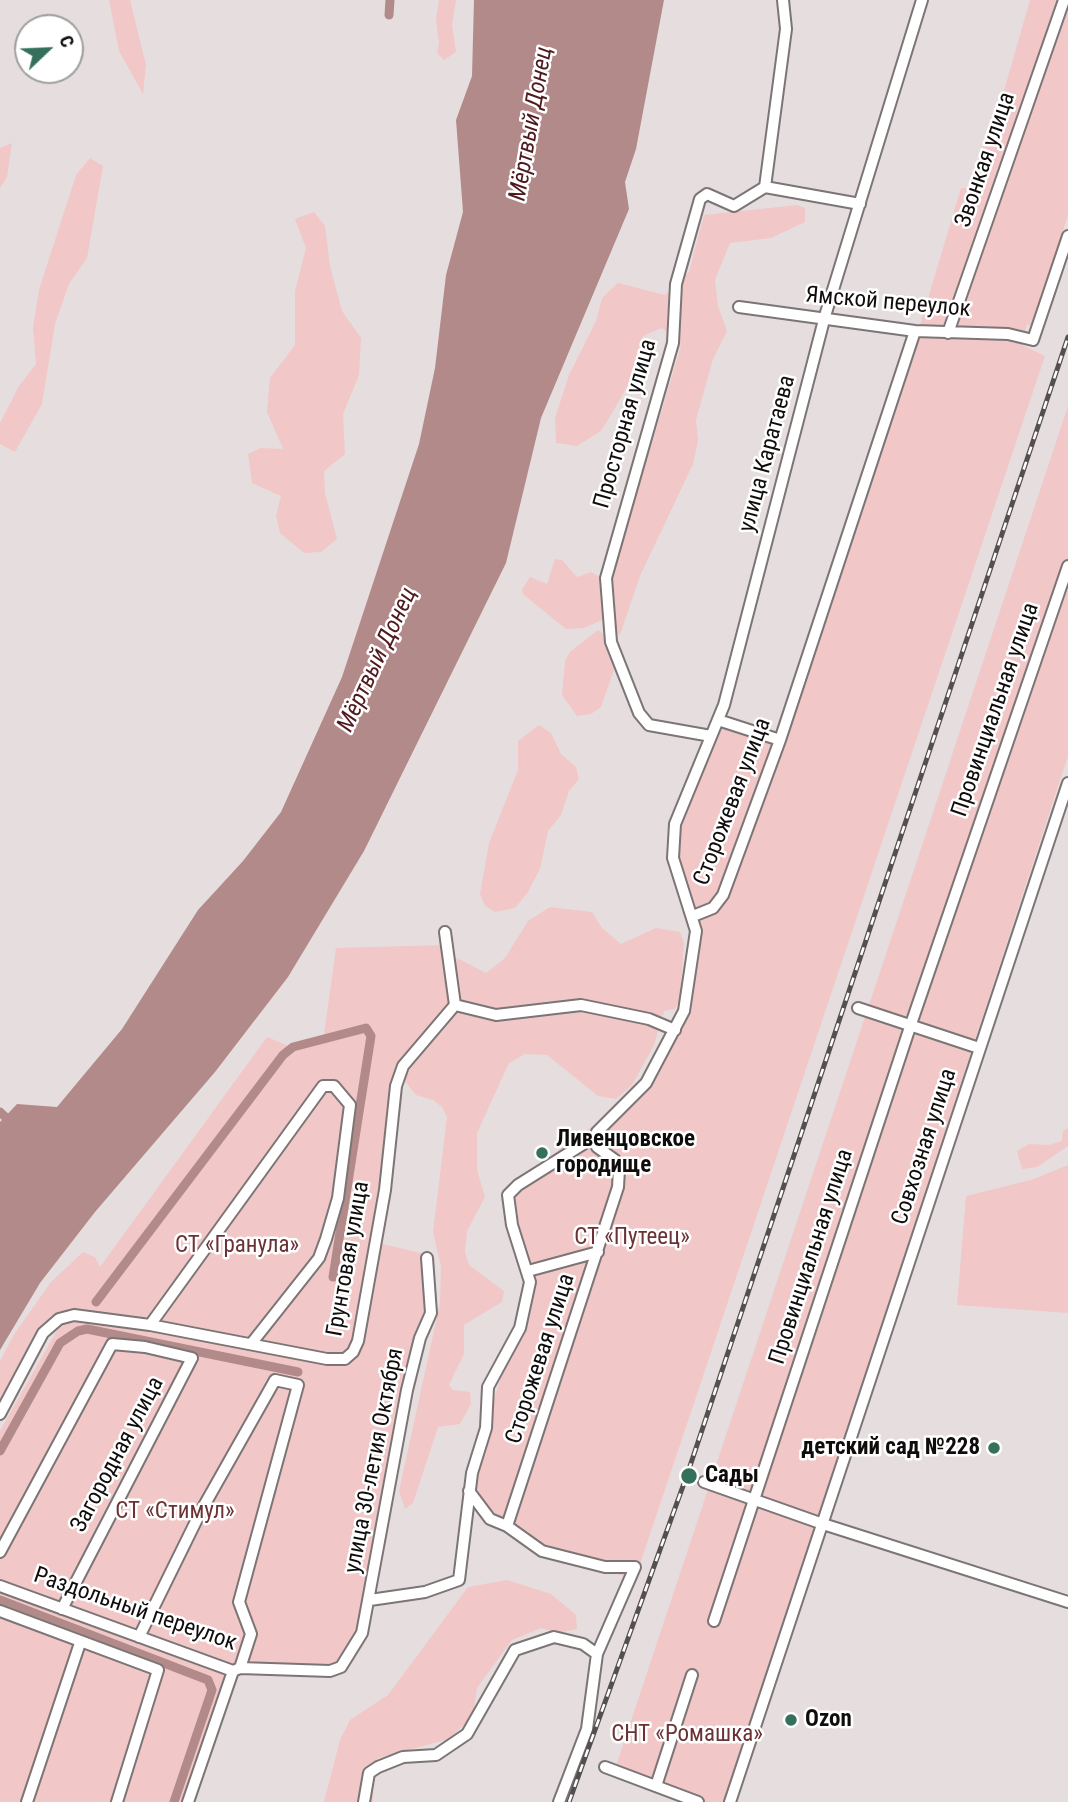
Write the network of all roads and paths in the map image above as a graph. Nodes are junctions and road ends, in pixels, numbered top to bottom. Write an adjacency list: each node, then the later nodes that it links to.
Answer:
1 (783, 0): 4 (street)
2 (922, 0): 5 (street, улица Каратаева)
3 (1064, 0): 10 (street, Звонкая улица)
4 (765, 187): 5 (street); 13 (street, Просторная улица)
5 (860, 204): 8 (street, улица Каратаева)
6 (1068, 236): 10 (street, Ямской переулок)
7 (739, 307): 8 (street, Ямской переулок)
8 (825, 316): 9 (street, Ямской переулок); 12 (street, улица Каратаева)
9 (915, 331): 10 (street, Ямской переулок); 14 (street, Сторожевая улица)
10 (948, 333)
11 (1068, 566): 20 (street, Провинциальная улица)
12 (718, 720): 13 (street, улица Каратаева); 14 (street)
13 (711, 736): 16 (street, улица Каратаева)
14 (780, 740): 16 (street, Сторожевая улица)
15 (1068, 783): 22 (street, Совхозная улица)
16 (693, 916): 21 (street, Сторожевая улица)
17 (445, 932): 18 (street)
18 (455, 1005): 21 (street); 28 (street, Грунтовая улица)
19 (858, 1008): 20 (street)
20 (909, 1027): 22 (street); 32 (street, Провинциальная улица)
21 (674, 1030): 23 (street, Сторожевая улица)
22 (979, 1048): 33 (street, Совхозная улица)
23 (596, 1136): 24 (street, Сторожевая улица); 26 (street)
24 (598, 1252): 26 (street); 34 (street, Сторожевая улица)
25 (428, 1258): 37 (street, улица 30-летия Октября)
26 (528, 1271): 31 (street)
27 (150, 1325): 28 (street, Грунтовая улица); 28 (street); 29 (street, Грунтовая улица)
28 (251, 1344)
29 (0, 1414)
30 (704, 1482): 32 (street)
31 (470, 1491): 34 (street); 37 (street)
32 (755, 1500): 33 (street); 41 (street, Провинциальная улица)
33 (823, 1524): 38 (street); 56 (street, Совхозная улица)
34 (506, 1526): 44 (street)
35 (0, 1552): 39 (street, Загородная улица)
36 (0, 1586): 39 (street, Раздольный переулок)
37 (370, 1600): 45 (street, улица 30-летия Октября)
38 (1068, 1602)
39 (62, 1609): 42 (street, Раздольный переулок)
40 (0, 1611): 43 (street)
41 (714, 1621)
42 (139, 1637): 46 (street, Раздольный переулок); 46 (street)
43 (80, 1643): 50 (street); 51 (street)
44 (597, 1654): 53 (street); 54 (street)
45 (341, 1667): 46 (street, Раздольный переулок)
46 (236, 1669): 52 (street)
47 (692, 1675): 49 (street)
48 (605, 1767): 49 (street)
49 (656, 1786): 55 (street)
50 (27, 1802)
51 (117, 1802)
52 (188, 1802)
53 (364, 1802)
54 (559, 1802)
55 (698, 1802)
56 (730, 1802)

